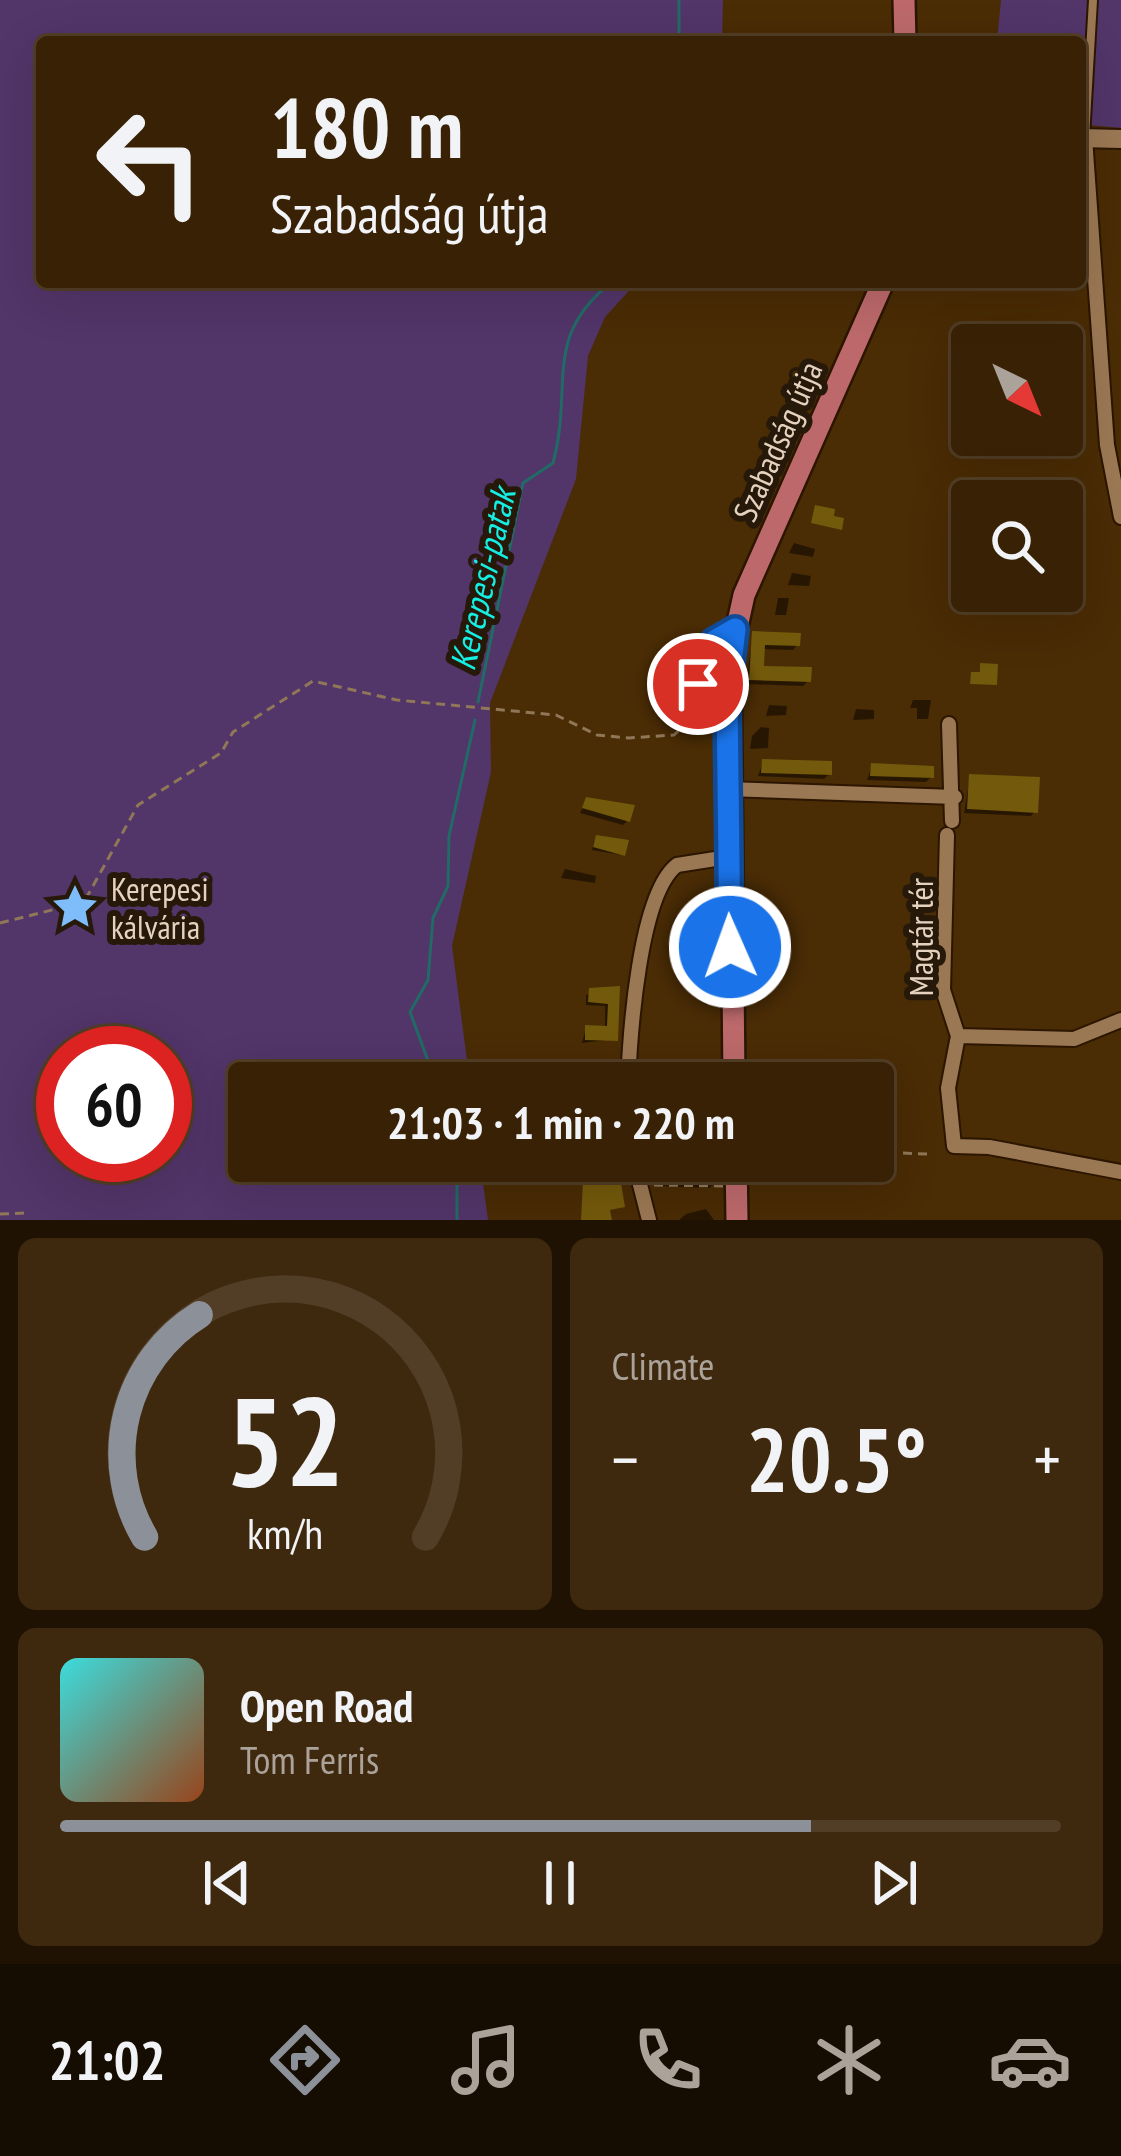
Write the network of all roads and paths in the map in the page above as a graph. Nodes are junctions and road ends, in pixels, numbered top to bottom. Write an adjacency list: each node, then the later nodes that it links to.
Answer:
1 (904, 0): 3 (main road)
2 (1093, 0): 4 (lane)
3 (904, 36)
4 (1086, 97)
5 (1086, 138): 6 (street)
6 (1121, 139)
7 (1086, 176): 9 (street)
8 (880, 288): 10 (main road, Szabadság útja)
9 (1121, 517)
10 (735, 629): 11 (street, Szabadság útja); 13 (main road, Szabadság útja)
11 (697, 694): 16 (path)
12 (949, 724): 14 (street)
13 (727, 789): 14 (street); 15 (main road, Szabadság útja)
14 (955, 797): 18 (street, Magtár tér)
15 (728, 857): 19 (street); 20 (main road, Szabadság útja)
16 (0, 923)
17 (1121, 1020): 18 (street, Magtár tér)
18 (958, 1036): 23 (street, Magtár tér)
19 (630, 1062)
20 (733, 1062)
21 (894, 1153): 22 (path)
22 (928, 1154)
23 (1121, 1172)
24 (637, 1182): 26 (street)
25 (736, 1182): 27 (main road)
26 (637, 1185): 27 (path); 30 (street)
27 (736, 1186): 31 (main road)
28 (26, 1213): 29 (path)
29 (0, 1214)
30 (649, 1220)
31 (737, 1220)

